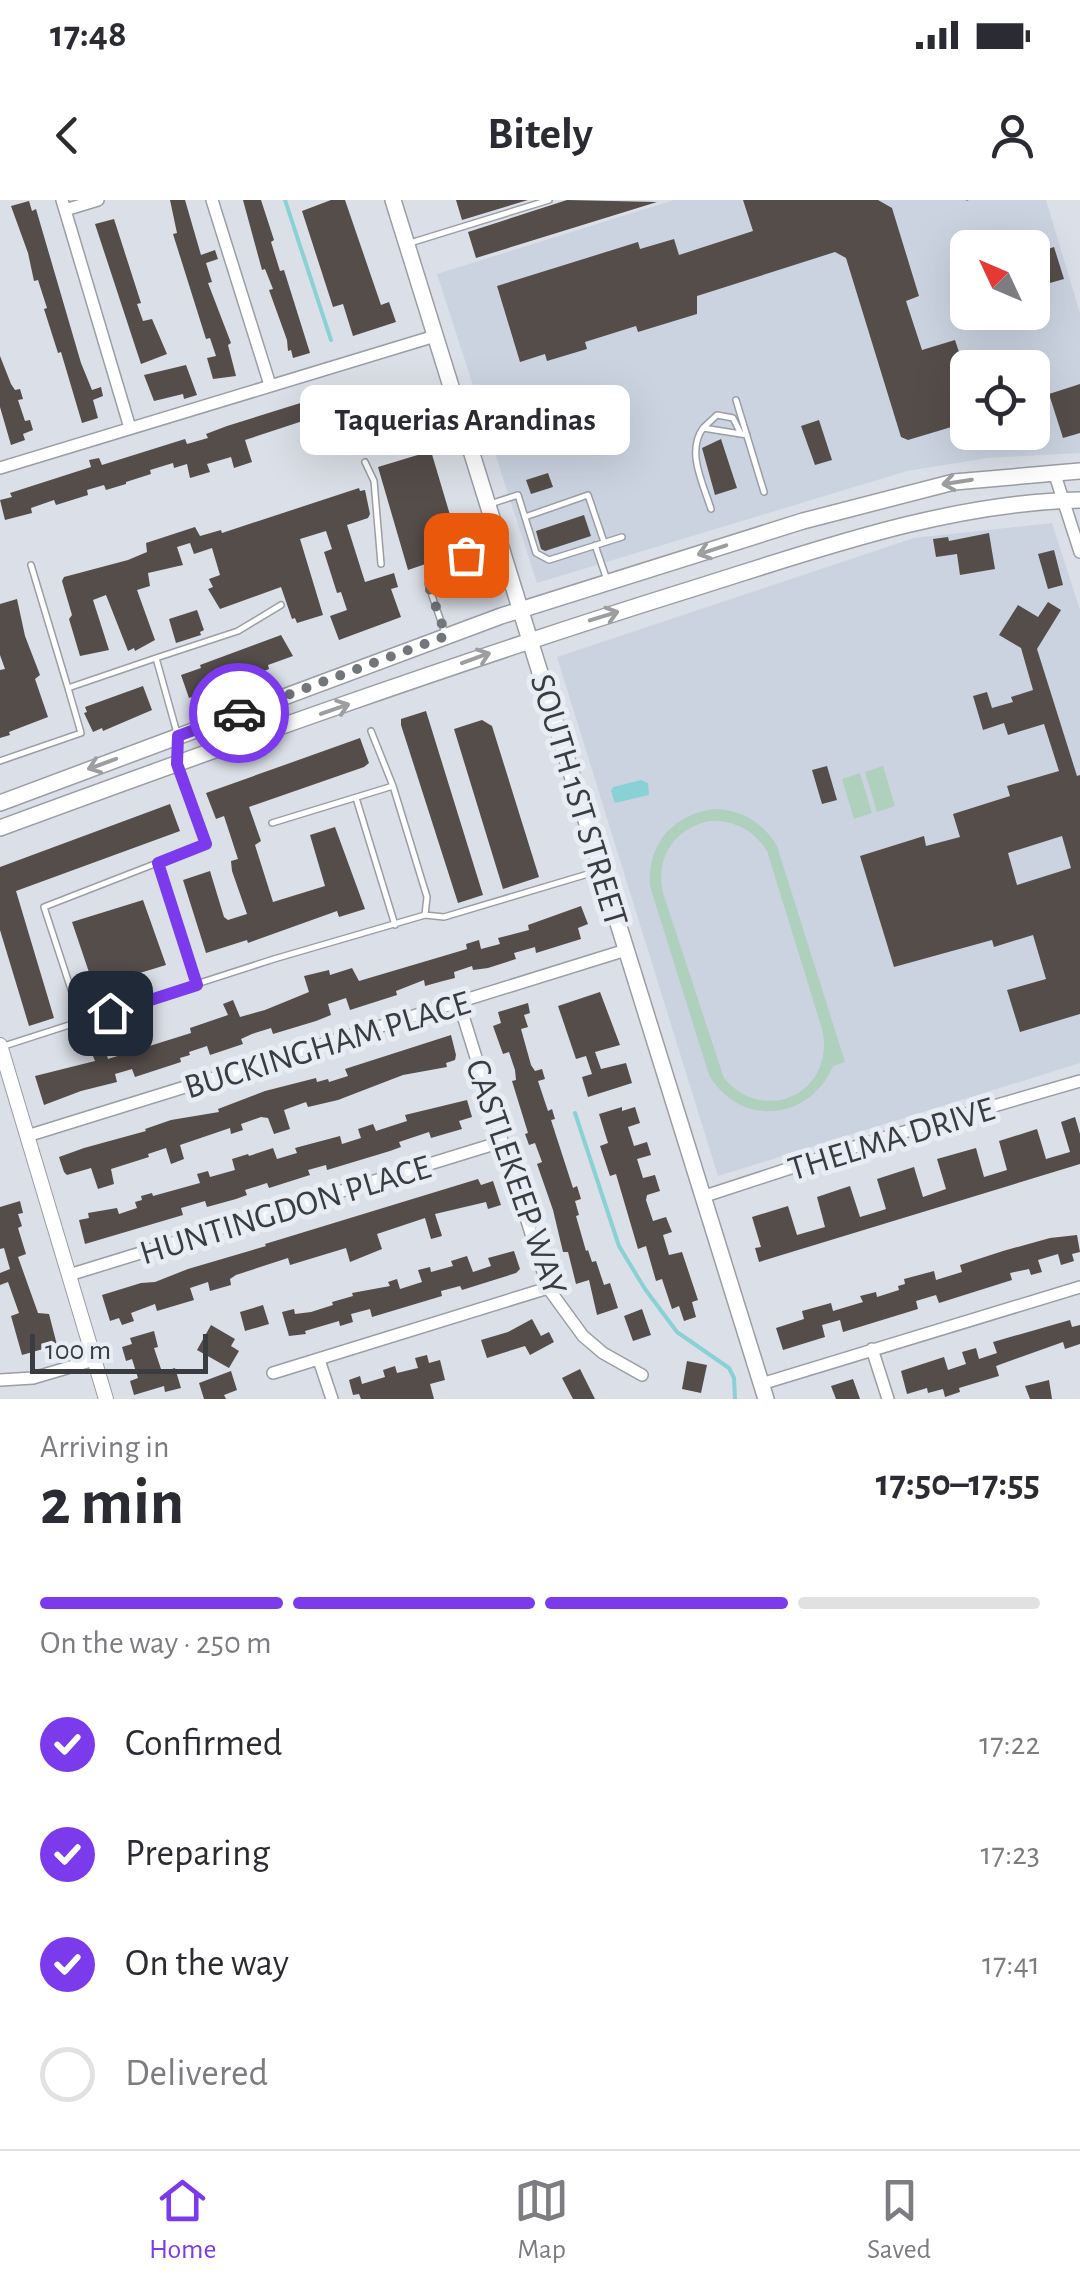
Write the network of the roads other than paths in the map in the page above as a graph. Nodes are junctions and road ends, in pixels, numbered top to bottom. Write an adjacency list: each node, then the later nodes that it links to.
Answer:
1 (98, 200): 5 (street)
2 (212, 200): 8 (street)
3 (393, 200): 6 (main road, SOUTH 1ST STREET)
4 (549, 200): 6 (lane)
5 (64, 205): 10 (street)
6 (407, 244): 7 (main road, SOUTH 1ST STREET)
7 (435, 336): 8 (street); 19 (main road, SOUTH 1ST STREET)
8 (270, 385): 10 (street)
9 (736, 400): 12 (lane)
10 (130, 428): 14 (street)
11 (703, 428): 12 (lane); 12 (lane); 20 (lane)
12 (744, 434): 17 (lane)
13 (365, 462): 27 (lane)
14 (0, 468)
15 (1080, 471): 16 (main road)
16 (1054, 472): 18 (street); 29 (main road, one-way to 29)
17 (764, 492)
18 (1072, 500): 26 (street); 33 (main road, one-way to 18)
19 (488, 505): 21 (lane); 24 (main road, SOUTH 1ST STREET)
20 (711, 509)
21 (525, 517): 23 (lane); 25 (lane)
22 (622, 537): 23 (lane)
23 (604, 542): 25 (lane)
24 (499, 544): 31 (main road, SOUTH 1ST STREET); 32 (lane)
25 (595, 545): 29 (lane)
26 (1080, 552)
27 (381, 564)
28 (31, 565): 35 (lane)
29 (608, 582): 31 (main road)
30 (281, 605): 34 (lane)
31 (520, 610): 32 (main road); 33 (main road, SOUTH 1ST STREET)
32 (446, 636): 37 (main road)
33 (530, 639): 39 (main road, one-way to 33); 46 (main road, SOUTH 1ST STREET)
34 (156, 658): 35 (lane); 37 (lane)
35 (68, 688): 38 (lane)
36 (370, 732): 40 (lane)
37 (178, 736): 39 (main road); 42 (main road, one-way to 42)
38 (0, 761)
39 (177, 764): 44 (main road); 45 (lane)
40 (394, 786): 41 (lane); 47 (lane)
41 (356, 798): 43 (lane); 48 (lane)
42 (0, 803)
43 (272, 823)
44 (0, 828)
45 (158, 863): 50 (lane); 52 (lane)
46 (601, 870): 47 (lane); 49 (main road, SOUTH 1ST STREET)
47 (426, 916): 48 (lane)
48 (396, 925): 50 (lane)
49 (626, 950): 51 (street, BUCKINGHAM PLACE); 57 (main road, SOUTH 1ST STREET)
50 (197, 985): 52 (lane)
51 (459, 1003): 55 (street, BUCKINGHAM PLACE); 56 (street, CASTLEKEEP WAY)
52 (82, 1023): 53 (lane)
53 (0, 1046): 55 (street)
54 (1080, 1081): 57 (street, THELMA DRIVE)
55 (28, 1136): 58 (street)
56 (502, 1142): 58 (street, HUNTINGDON PLACE); 60 (street, CASTLEKEEP WAY)
57 (702, 1197): 67 (main road, SOUTH 1ST STREET)
58 (69, 1275): 62 (street)
59 (1080, 1287): 61 (street)
60 (548, 1288): 63 (street); 65 (street, CASTLEKEEP WAY)
61 (872, 1349): 67 (street); 70 (street)
62 (94, 1360): 66 (street); 68 (street)
63 (319, 1360): 64 (street); 69 (street)
64 (273, 1373)
65 (642, 1375)
66 (0, 1380)
67 (764, 1392)
68 (106, 1399)
69 (332, 1399)
70 (888, 1399)

